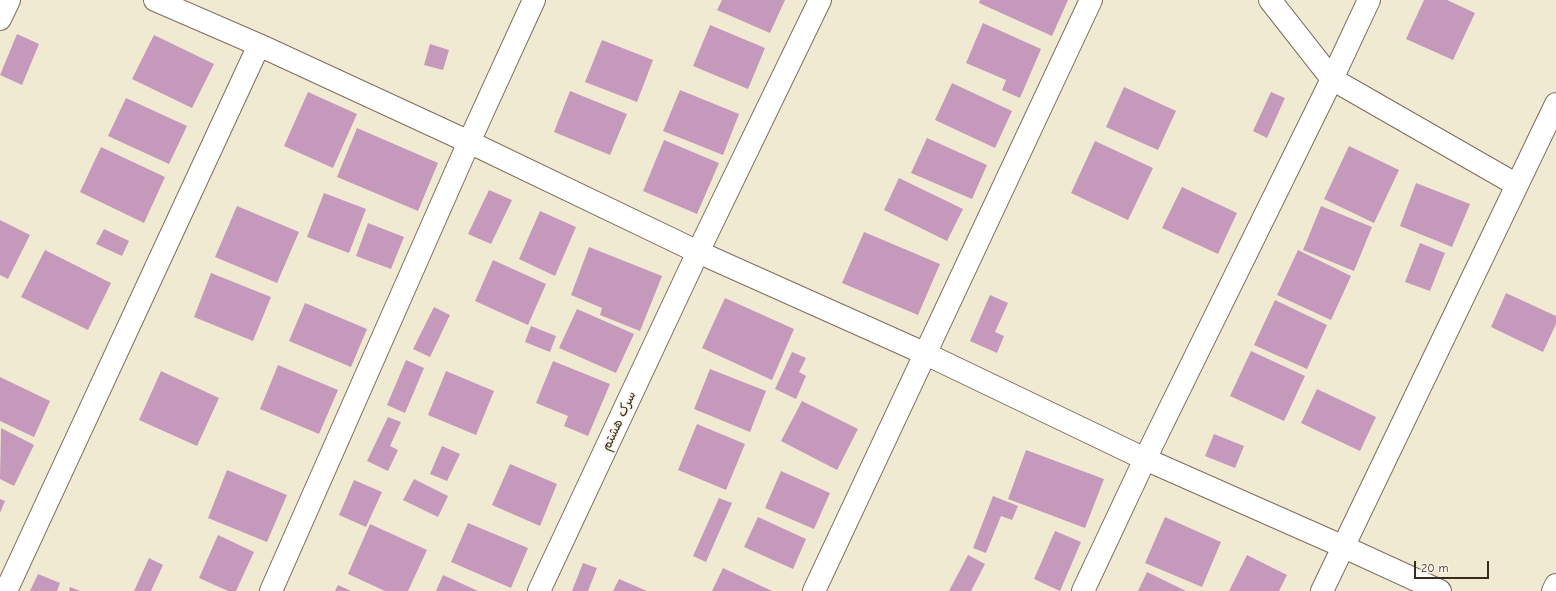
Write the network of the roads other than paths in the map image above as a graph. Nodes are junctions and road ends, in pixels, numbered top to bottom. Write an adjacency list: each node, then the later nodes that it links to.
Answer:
1 (9, 0): 8 (street)
2 (155, 0): 9 (street)
3 (534, 0): 12 (street)
4 (820, 0): 14 (street, سرک هشتم)
5 (1091, 0): 15 (street)
6 (1270, 0): 10 (street)
7 (1368, 0): 10 (street)
8 (0, 19)
9 (259, 45): 12 (street); 19 (street)
10 (1332, 79): 13 (street); 16 (street)
11 (1556, 104): 13 (street)
12 (469, 142): 14 (street); 20 (street)
13 (1517, 185): 17 (street)
14 (698, 252): 15 (street); 21 (street, سرک هشتم)
15 (926, 354): 16 (street); 22 (street)
16 (1145, 459): 17 (street); 23 (street)
17 (1344, 547): 24 (street); 25 (street)
18 (1556, 585): 26 (street)
19 (6, 591)
20 (271, 591)
21 (539, 591)
22 (814, 591)
23 (1083, 591)
24 (1322, 591)
25 (1440, 591)
26 (1553, 591)

